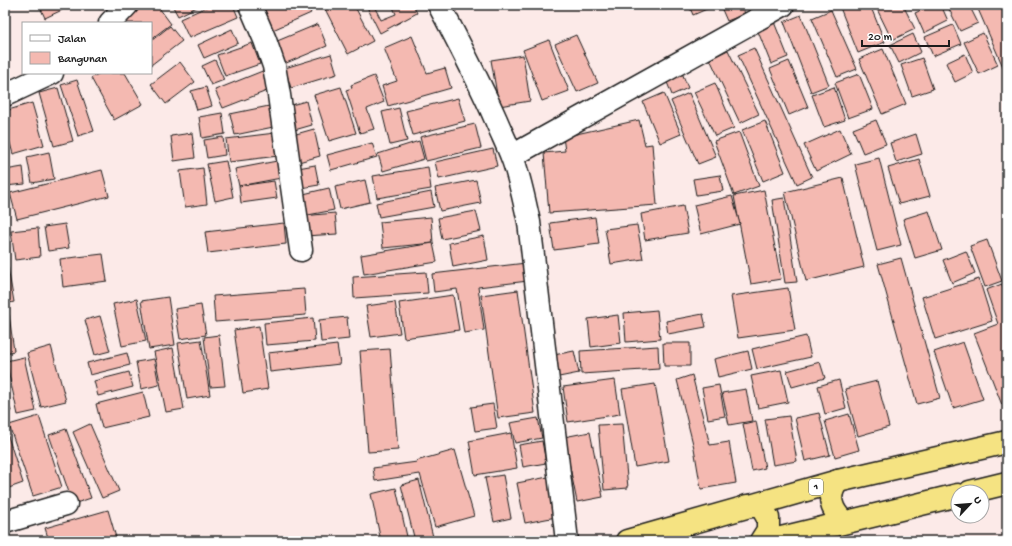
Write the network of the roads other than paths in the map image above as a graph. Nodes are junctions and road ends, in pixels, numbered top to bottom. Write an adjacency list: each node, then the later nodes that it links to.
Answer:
1 (250, 5): 7 (street)
2 (439, 5): 6 (street)
3 (783, 5): 6 (street)
4 (50, 74): 5 (street)
5 (5, 95)
6 (512, 156): 17 (street)
7 (301, 250)
8 (1007, 442): 9 (highway, 1)
9 (838, 480): 14 (highway, 1); 16 (highway)
10 (1007, 483): 11 (highway)
11 (990, 487)
12 (950, 497): 16 (highway)
13 (66, 504): 15 (street)
14 (747, 506): 18 (highway, 1); 19 (highway)
15 (5, 522)
16 (844, 522): 20 (highway)
17 (567, 541)
18 (627, 541)
19 (761, 541)
20 (769, 541)

